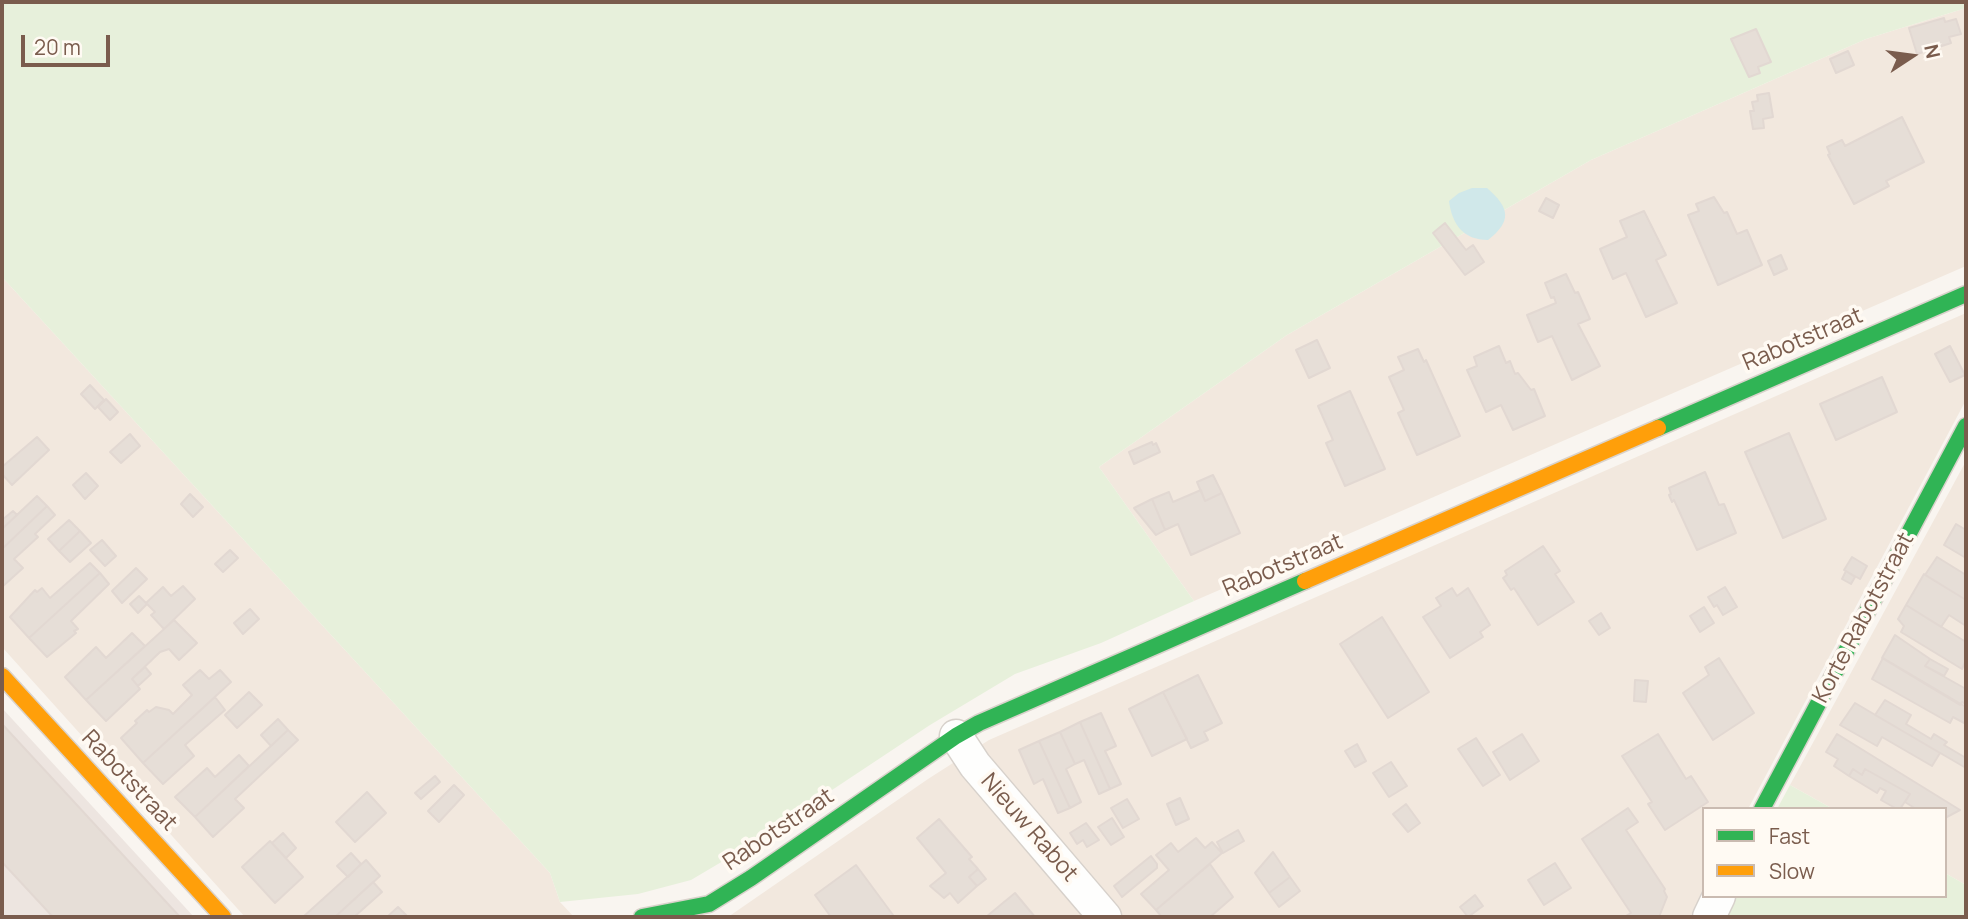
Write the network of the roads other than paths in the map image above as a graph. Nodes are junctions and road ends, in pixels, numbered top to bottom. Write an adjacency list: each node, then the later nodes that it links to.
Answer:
1 (1966, 294): 4 (street, Rabotstraat)
2 (1966, 426): 5 (street, Korte Rabotstraat)
3 (2, 677): 7 (street, Rabotstraat)
4 (956, 736): 8 (street, Rabotstraat); 9 (street, Nieuw Rabot)
5 (1763, 807)
6 (1718, 898): 10 (street)
7 (223, 917)
8 (642, 917)
9 (1105, 917)
10 (1709, 917)

